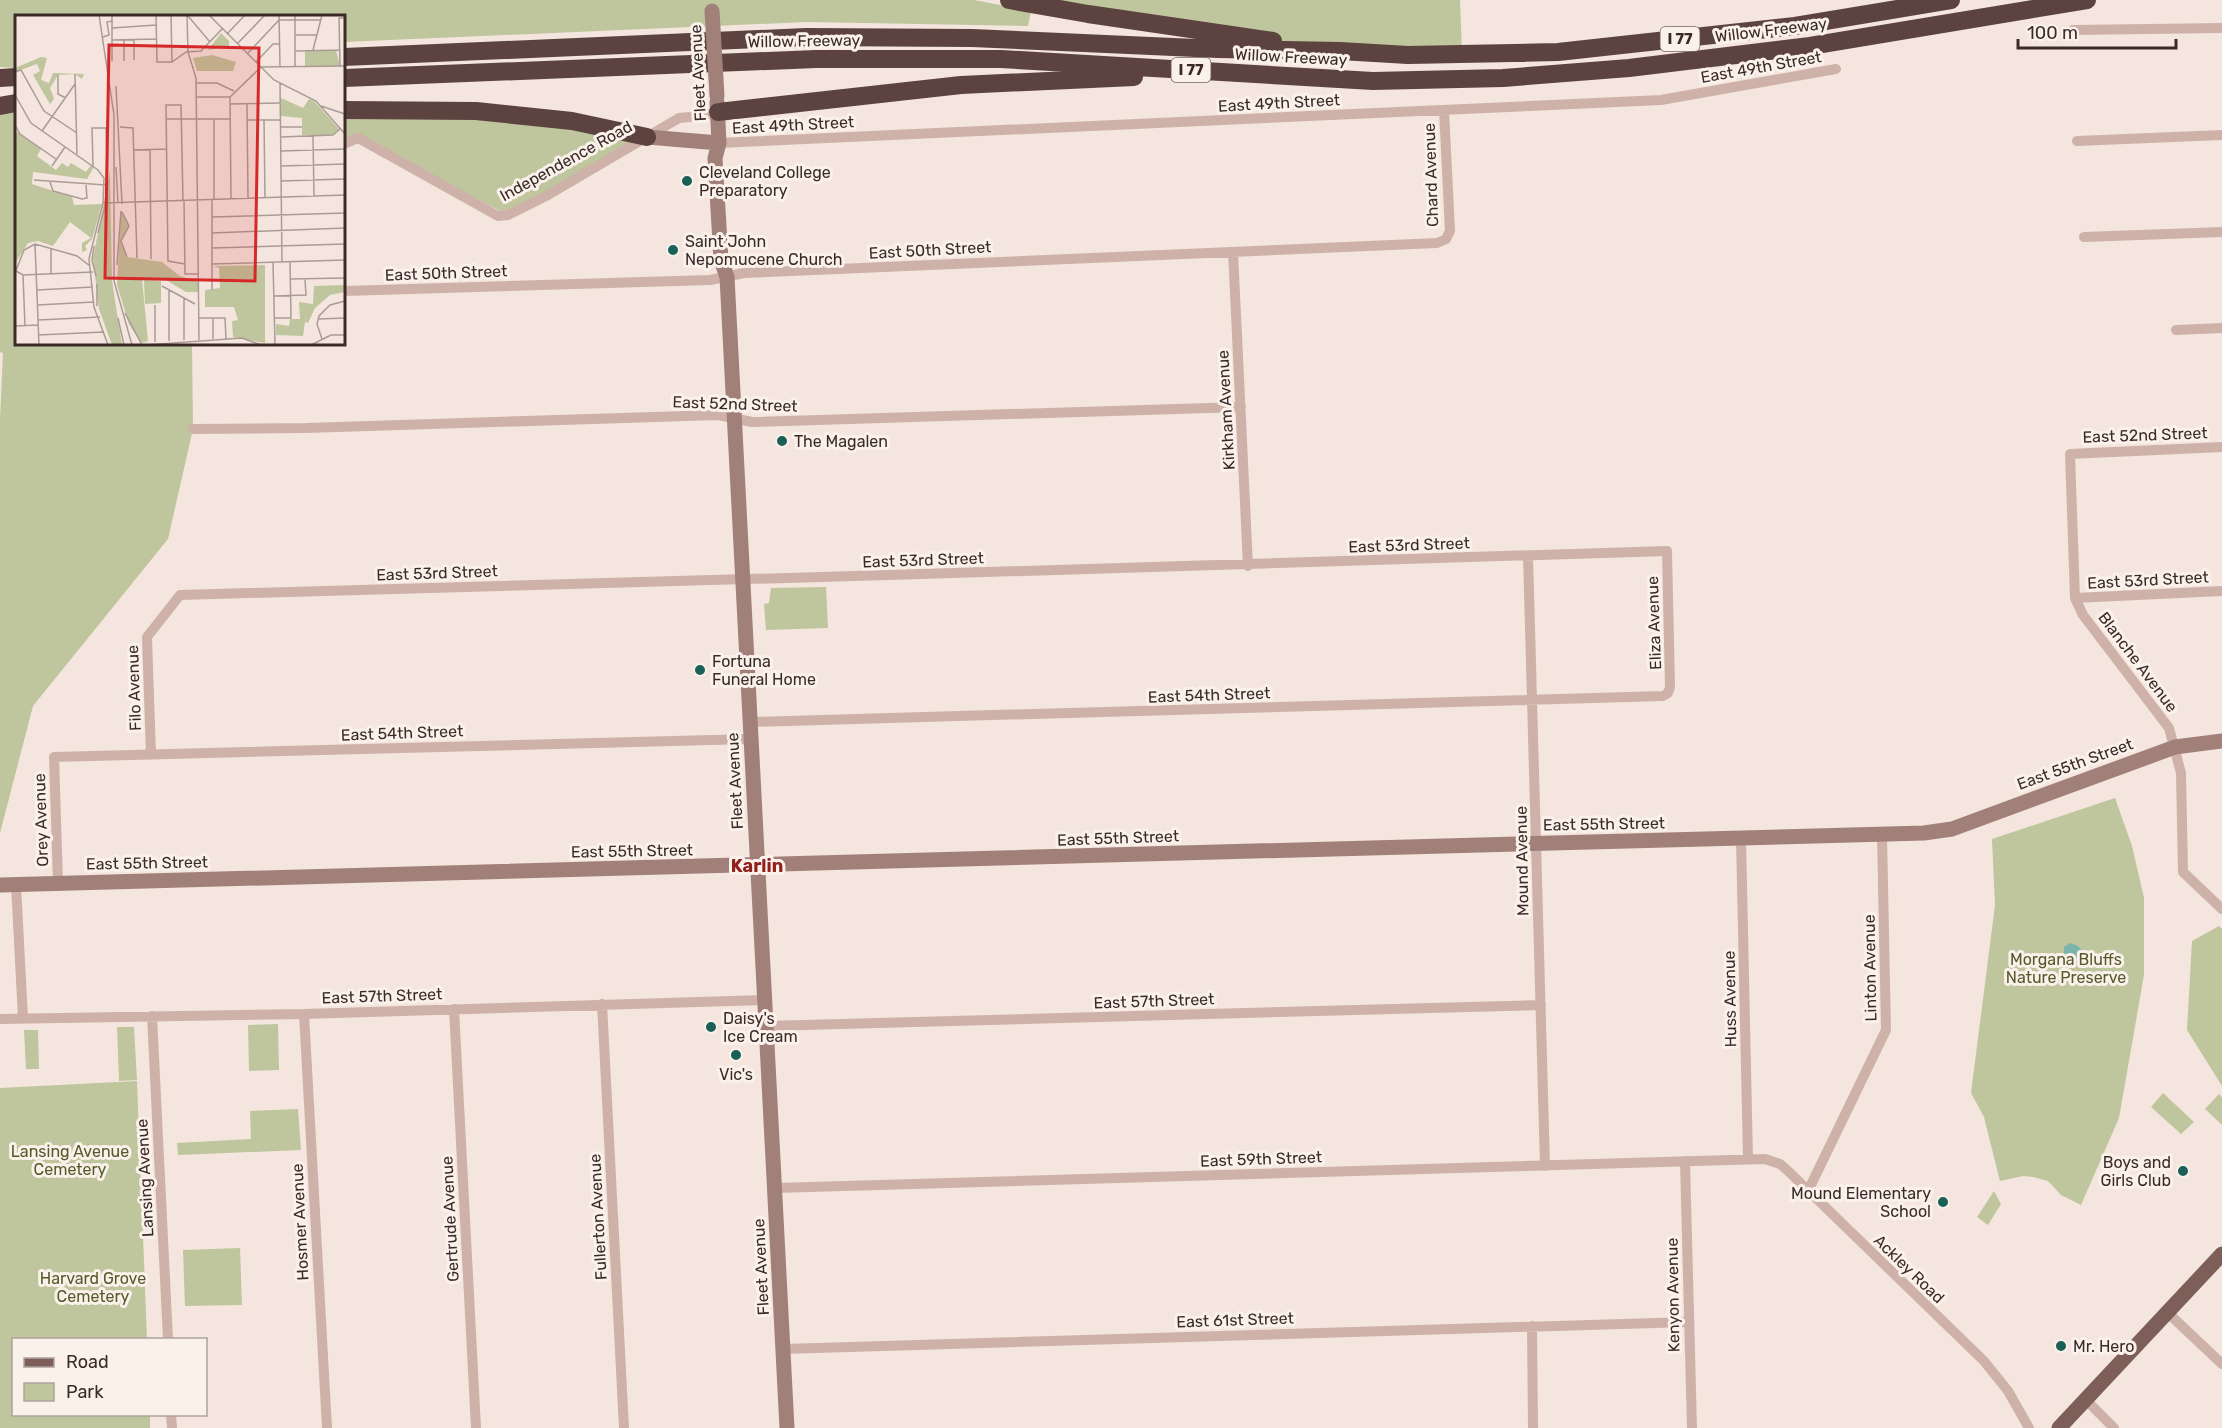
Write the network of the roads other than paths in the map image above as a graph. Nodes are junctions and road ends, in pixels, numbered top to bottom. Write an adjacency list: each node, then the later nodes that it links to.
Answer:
1 (1009, 0): 7 (highway)
2 (1951, 0): 7 (highway, Willow Freeway / I 77)
3 (2087, 0): 10 (highway, Willow Freeway / I 77)
4 (712, 5): 15 (street, Fleet Avenue, bridge)
5 (2222, 28): 6 (street)
6 (2073, 30)
7 (1340, 51): 8 (highway, Willow Freeway / I 77)
8 (345, 57)
9 (1836, 69): 18 (street, East 49th Street)
10 (1231, 73): 13 (highway, Willow Freeway / I 77); 15 (highway)
11 (15, 77): 12 (highway)
12 (0, 78)
13 (345, 78)
14 (15, 104): 16 (highway)
15 (717, 104): 20 (street, Independence Road); 22 (street, Fleet Avenue)
16 (0, 106)
17 (345, 110): 20 (highway)
18 (1444, 110): 22 (street, East 49th Street); 26 (street, Chard Avenue)
19 (2222, 135): 21 (street)
20 (647, 137): 22 (street, Independence Road); 23 (street, Independence Road)
21 (2077, 141)
22 (719, 143): 28 (street, Fleet Avenue)
23 (345, 144)
24 (2222, 232): 25 (street)
25 (2084, 237)
26 (1446, 239): 27 (street, East 50th Street)
27 (1233, 252): 28 (street, East 50th Street); 32 (street, Kirkham Avenue)
28 (727, 277): 29 (street, East 50th Street); 33 (street, Fleet Avenue)
29 (345, 291)
30 (2222, 328): 31 (street)
31 (2176, 330)
32 (1241, 407): 33 (street, East 52nd Street); 39 (street, Kirkham Avenue)
33 (734, 419): 34 (street, East 52nd Street); 40 (street, Fleet Avenue)
34 (193, 429)
35 (2222, 447): 36 (street, East 52nd Street)
36 (2070, 453): 43 (street, Blanche Avenue)
37 (1667, 551): 38 (street, East 53rd Street); 44 (street, Eliza Avenue)
38 (1528, 556): 39 (street, East 53rd Street); 45 (street, Mound Avenue)
39 (1248, 566): 40 (street, East 53rd Street)
40 (742, 578): 42 (street, East 53rd Street); 46 (street, Fleet Avenue)
41 (2222, 591): 43 (street, East 53rd Street)
42 (180, 595): 50 (street, Filo Avenue)
43 (2075, 598): 49 (street, Blanche Avenue)
44 (1668, 693): 45 (street, East 54th Street)
45 (1532, 700): 46 (street, East 54th Street); 54 (street, Mound Avenue)
46 (750, 722): 47 (street, Fleet Avenue)
47 (751, 739): 50 (street, East 54th Street); 55 (street, Fleet Avenue)
48 (2222, 741): 49 (street, East 55th Street)
49 (2175, 747): 52 (street, East 55th Street); 59 (street, Blanche Avenue)
50 (151, 755): 51 (street, East 54th Street)
51 (54, 757): 56 (street, Orey Avenue)
52 (1882, 835): 53 (street, East 55th Street); 73 (street, Linton Avenue)
53 (1741, 839): 54 (street, East 55th Street); 69 (street, Huss Avenue)
54 (1537, 844): 55 (street, East 55th Street); 62 (street, Mound Avenue)
55 (758, 866): 56 (street, East 55th Street); 60 (street, Fleet Avenue)
56 (58, 883): 58 (street, East 55th Street)
57 (0, 885): 58 (street, East 55th Street)
58 (16, 885): 66 (street, Orey Avenue)
59 (2222, 909)
60 (766, 1000): 61 (street, East 57th Street); 68 (street, Fleet Avenue)
61 (602, 1004): 63 (street, East 57th Street); 84 (street, Fullerton Avenue)
62 (1541, 1005): 68 (street, East 57th Street); 71 (street, Mound Avenue)
63 (454, 1009): 64 (street, East 57th Street); 83 (street, Gertrude Avenue)
64 (304, 1014): 65 (street, East 57th Street); 82 (street, Hosmer Avenue)
65 (152, 1016): 66 (street, East 57th Street); 78 (street, Lansing Avenue)
66 (23, 1018): 67 (street, East 57th Street)
67 (0, 1019)
68 (767, 1026): 72 (street, Fleet Avenue)
69 (1748, 1159): 70 (street, East 59th Street); 73 (street, Ackley Road)
70 (1685, 1161): 71 (street, East 59th Street); 76 (street, Kenyon Avenue)
71 (1545, 1166): 72 (street, East 59th Street)
72 (775, 1188): 79 (street, Fleet Avenue)
73 (1808, 1191): 88 (street, Ackley Road)
74 (2222, 1254): 75 (main road)
75 (2167, 1312): 80 (street); 81 (main road)
76 (1688, 1322): 77 (street, East 61st Street); 87 (street, Kenyon Avenue)
77 (1532, 1326): 79 (street, East 61st Street); 86 (street)
78 (168, 1338)
79 (783, 1349): 85 (street, Fleet Avenue)
80 (2222, 1364)
81 (2086, 1400): 89 (main road); 90 (street)
82 (327, 1428)
83 (477, 1428)
84 (624, 1428)
85 (787, 1428)
86 (1533, 1428)
87 (1692, 1428)
88 (2029, 1428)
89 (2059, 1428)
90 (2114, 1428)

